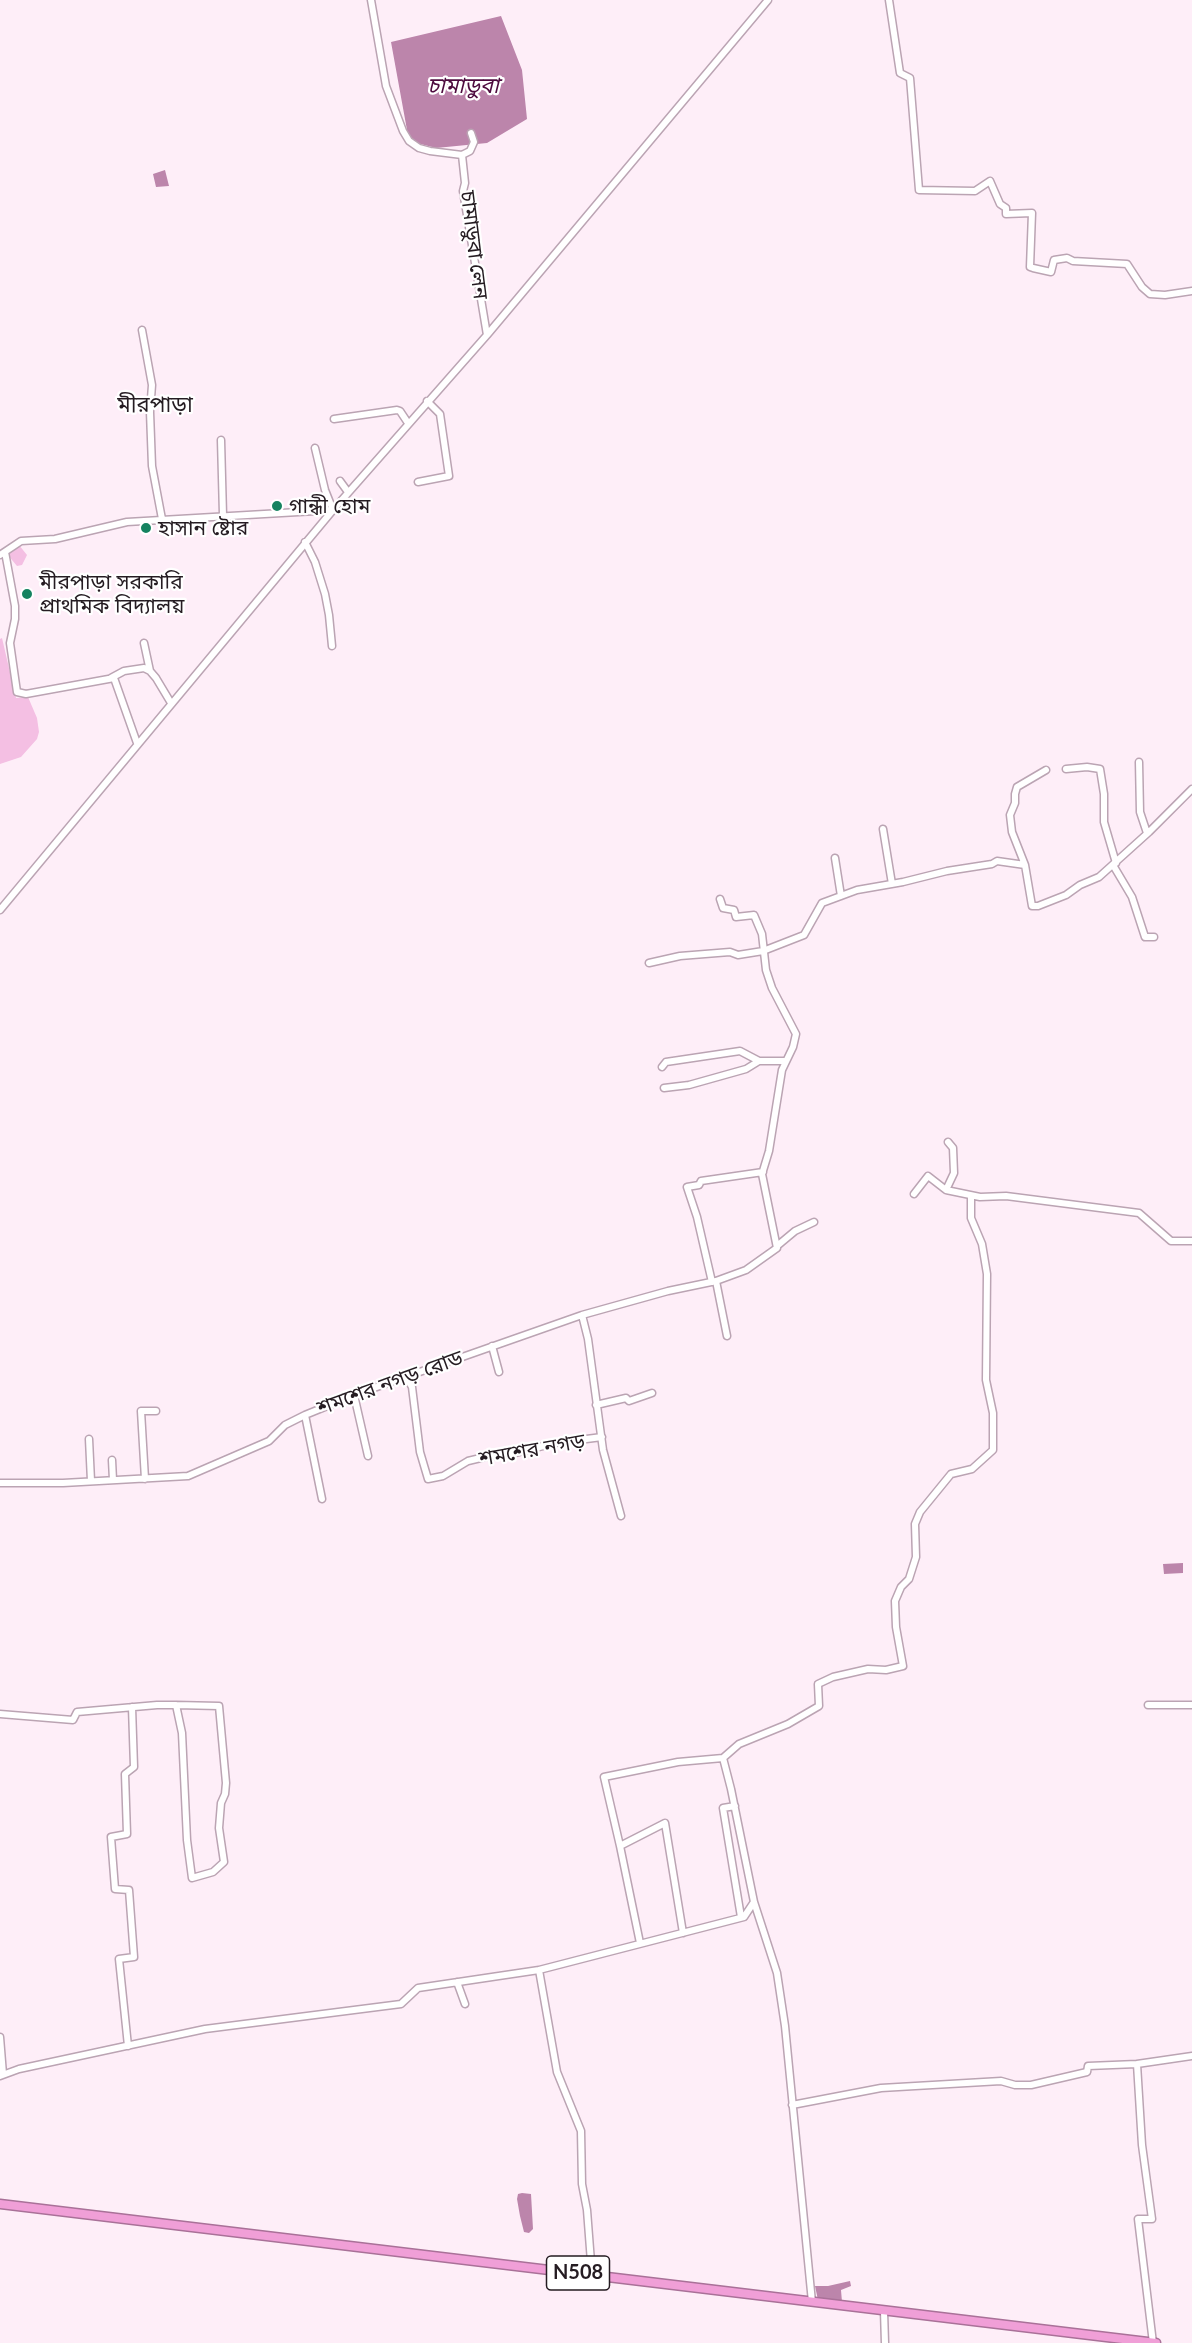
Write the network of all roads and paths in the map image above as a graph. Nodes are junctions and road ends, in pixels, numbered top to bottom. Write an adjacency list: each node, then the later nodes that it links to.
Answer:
1 (371, 0): 5 (street)
2 (768, 0): 8 (street)
3 (889, 0): 6 (street)
4 (471, 133): 5 (street, চামাডুবা লেন)
5 (462, 155): 8 (street, চামাডুবা লেন)
6 (1192, 291)
7 (142, 330): 19 (street)
8 (486, 335): 9 (street)
9 (427, 401): 11 (street); 15 (street)
10 (334, 419): 11 (street)
11 (408, 423): 16 (street)
12 (221, 440): 18 (street)
13 (315, 448): 17 (street)
14 (340, 481): 16 (street)
15 (418, 482)
16 (348, 492): 17 (street)
17 (333, 510): 18 (street); 20 (street)
18 (224, 515): 19 (street)
19 (162, 519): 21 (street)
20 (305, 542): 23 (street); 26 (street)
21 (2, 554): 25 (street)
22 (144, 643): 24 (street)
23 (332, 646)
24 (150, 671): 25 (street); 26 (street)
25 (111, 679): 27 (street)
26 (171, 703): 27 (street)
27 (137, 743): 40 (street)
28 (1139, 762): 33 (street)
29 (1066, 769): 35 (street)
30 (1046, 770): 36 (street)
31 (1192, 789): 33 (street)
32 (883, 830): 37 (street)
33 (1148, 833): 35 (street)
34 (835, 858): 38 (street)
35 (1114, 864): 36 (street); 41 (street)
36 (1025, 865): 37 (street)
37 (892, 884): 38 (street)
38 (841, 896): 42 (street)
39 (720, 899): 42 (street)
40 (0, 910)
41 (1154, 937)
42 (763, 951): 43 (street); 45 (street)
43 (649, 963)
44 (759, 1061): 45 (street); 46 (street); 47 (street)
45 (786, 1061): 49 (street)
46 (662, 1067)
47 (664, 1088)
48 (948, 1142): 50 (street)
49 (763, 1172): 55 (street); 56 (street)
50 (946, 1190): 51 (street); 52 (street)
51 (914, 1194)
52 (971, 1196): 54 (street); 82 (street)
53 (814, 1222): 55 (street, শমশের নগড় রোড)
54 (1192, 1241)
55 (777, 1247): 56 (street, শমশের নগড় রোড)
56 (714, 1281): 57 (street, শমশের নগড় রোড); 58 (street)
57 (582, 1315): 59 (street, শমশের নগড় রোড); 64 (street, শমশের নগড়)
58 (727, 1336)
59 (492, 1346): 60 (street); 61 (street, শমশের নগড় রোড)
60 (499, 1372)
61 (406, 1377): 63 (street, শমশের নগড় রোড); 67 (street, শমশের নগড়)
62 (652, 1393): 64 (street)
63 (354, 1395): 66 (street, শমশের নগড় রোড); 69 (street)
64 (596, 1405): 67 (street, শমশের নগড়)
65 (156, 1411): 71 (street)
66 (305, 1415): 71 (street, শমশের নগড় রোড); 75 (street)
67 (602, 1437): 76 (street, শমশের নগড়)
68 (89, 1439): 73 (street)
69 (368, 1456)
70 (112, 1460): 72 (street)
71 (145, 1479): 72 (street, শমশের নগড় রোড)
72 (113, 1480): 73 (street, শমশের নগড় রোড)
73 (91, 1481): 74 (street, শমশের নগড় রোড)
74 (0, 1483)
75 (322, 1499)
76 (621, 1516)
77 (1148, 1704): 79 (street)
78 (176, 1705): 78 (street); 80 (street)
79 (1192, 1705)
80 (132, 1707): 81 (street); 93 (street)
81 (0, 1714)
82 (723, 1758): 83 (street); 84 (street)
83 (735, 1806): 85 (street); 86 (street)
84 (620, 1846): 87 (street); 88 (street)
85 (754, 1902): 86 (street); 97 (street)
86 (741, 1917): 87 (street)
87 (683, 1934): 88 (street)
88 (640, 1942): 89 (street)
89 (539, 1970): 90 (street); 99 (street)
90 (457, 1982): 91 (street); 93 (street)
91 (465, 2004)
92 (0, 2037): 96 (street)
93 (128, 2046): 96 (street)
94 (1192, 2056): 95 (street)
95 (1137, 2064): 97 (street); 103 (street)
96 (2, 2075)
97 (792, 2105): 100 (street)
98 (0, 2204): 99 (highway, N508)
99 (592, 2275): 100 (highway, N508)
100 (812, 2302): 101 (highway, N508)
101 (884, 2311): 102 (street); 103 (highway, N508)
102 (885, 2343)
103 (1155, 2343)

